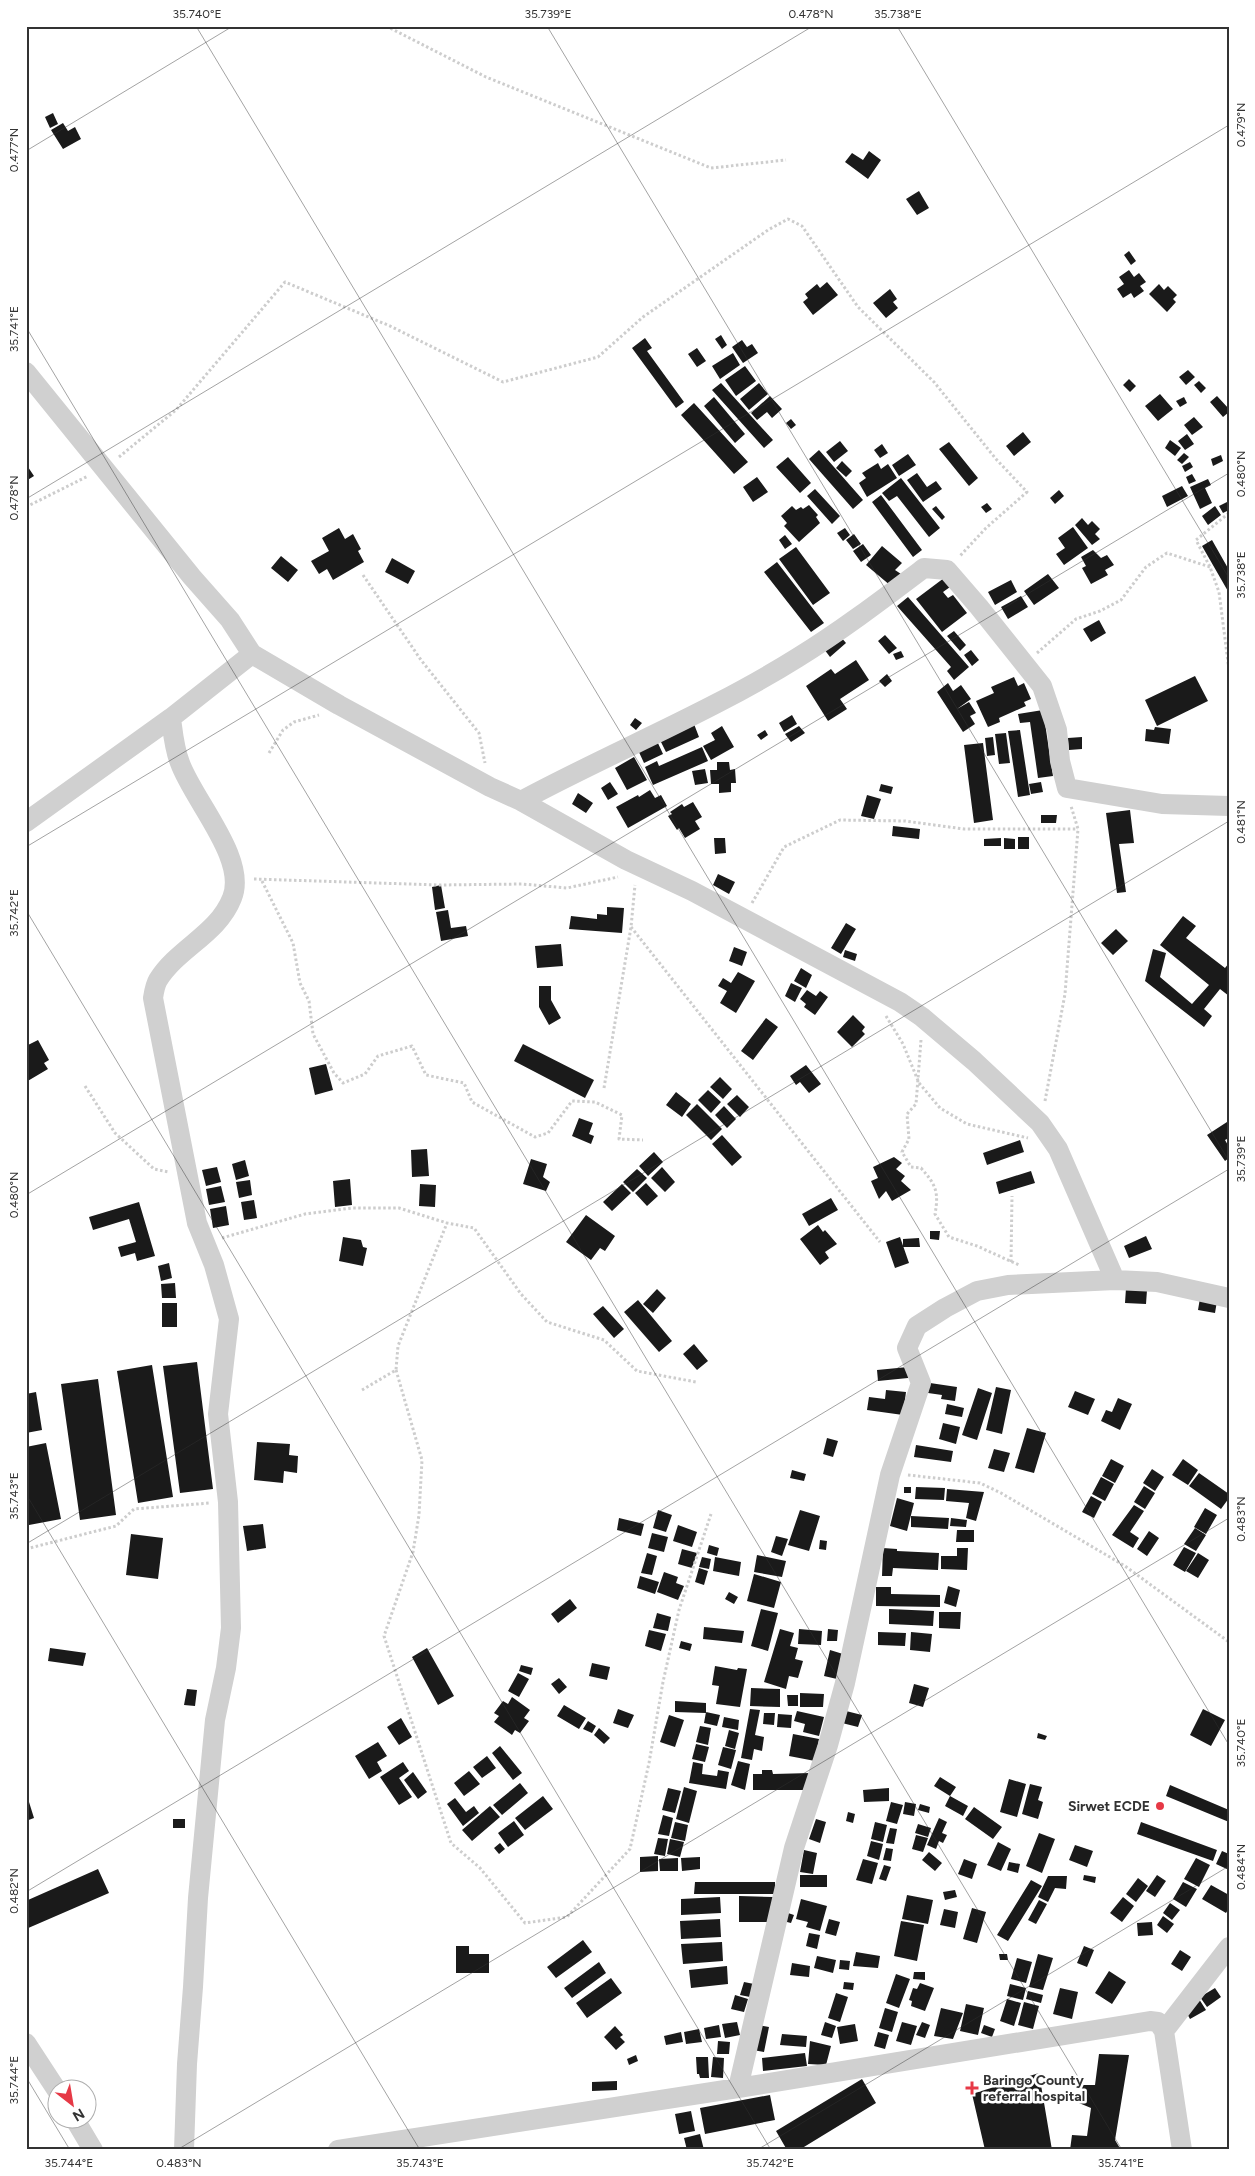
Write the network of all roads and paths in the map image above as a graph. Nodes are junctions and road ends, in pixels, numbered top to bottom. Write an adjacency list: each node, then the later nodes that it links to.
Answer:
1 (386, 26): 2 (path)
2 (786, 160)
3 (26, 372): 4 (street)
4 (104, 468): 5 (path); 8 (path); 10 (street)
5 (26, 507)
6 (1229, 513): 7 (path)
7 (1210, 567): 11 (path); 12 (path)
8 (947, 570): 11 (street); 18 (street)
9 (363, 575): 16 (path)
10 (252, 654): 13 (street); 14 (street)
11 (1025, 664): 17 (street)
12 (1229, 670)
13 (339, 705): 15 (path); 16 (street)
14 (171, 718): 20 (street); 23 (street)
15 (269, 753)
16 (490, 787): 18 (street)
17 (1066, 788): 19 (street); 21 (path)
18 (521, 801): 22 (street)
19 (1229, 806)
20 (26, 822)
21 (1078, 829): 25 (path); 32 (path)
22 (631, 866): 24 (path); 25 (street); 26 (path)
23 (236, 876): 24 (path); 35 (street)
24 (262, 881): 33 (path)
25 (744, 919): 28 (street)
26 (631, 927): 31 (path); 38 (path)
27 (883, 1011): 29 (path)
28 (922, 1017): 29 (path); 32 (street)
29 (917, 1076): 34 (path); 40 (path)
30 (85, 1086): 35 (path)
31 (604, 1088)
32 (1040, 1123): 34 (street)
33 (643, 1140)
34 (1058, 1149): 42 (street)
35 (189, 1177): 39 (street)
36 (1012, 1196): 40 (path)
37 (447, 1223): 39 (path); 44 (path); 45 (path)
38 (880, 1242)
39 (205, 1243): 48 (street)
40 (1011, 1262): 41 (path)
41 (1022, 1266)
42 (1114, 1280): 43 (street); 47 (street)
43 (1229, 1298)
44 (396, 1370): 46 (path); 49 (path)
45 (696, 1382)
46 (362, 1390)
47 (890, 1475): 51 (path); 56 (street)
48 (228, 1502): 50 (path); 59 (street)
49 (711, 1514)
50 (26, 1549)
51 (1229, 1642)
52 (1229, 1947): 53 (street)
53 (1164, 2031): 56 (street); 61 (street)
54 (26, 2044): 55 (street)
55 (49, 2078)
56 (738, 2088): 60 (street)
57 (80, 2128): 58 (street)
58 (93, 2150)
59 (184, 2150)
60 (338, 2150)
61 (1182, 2150)

